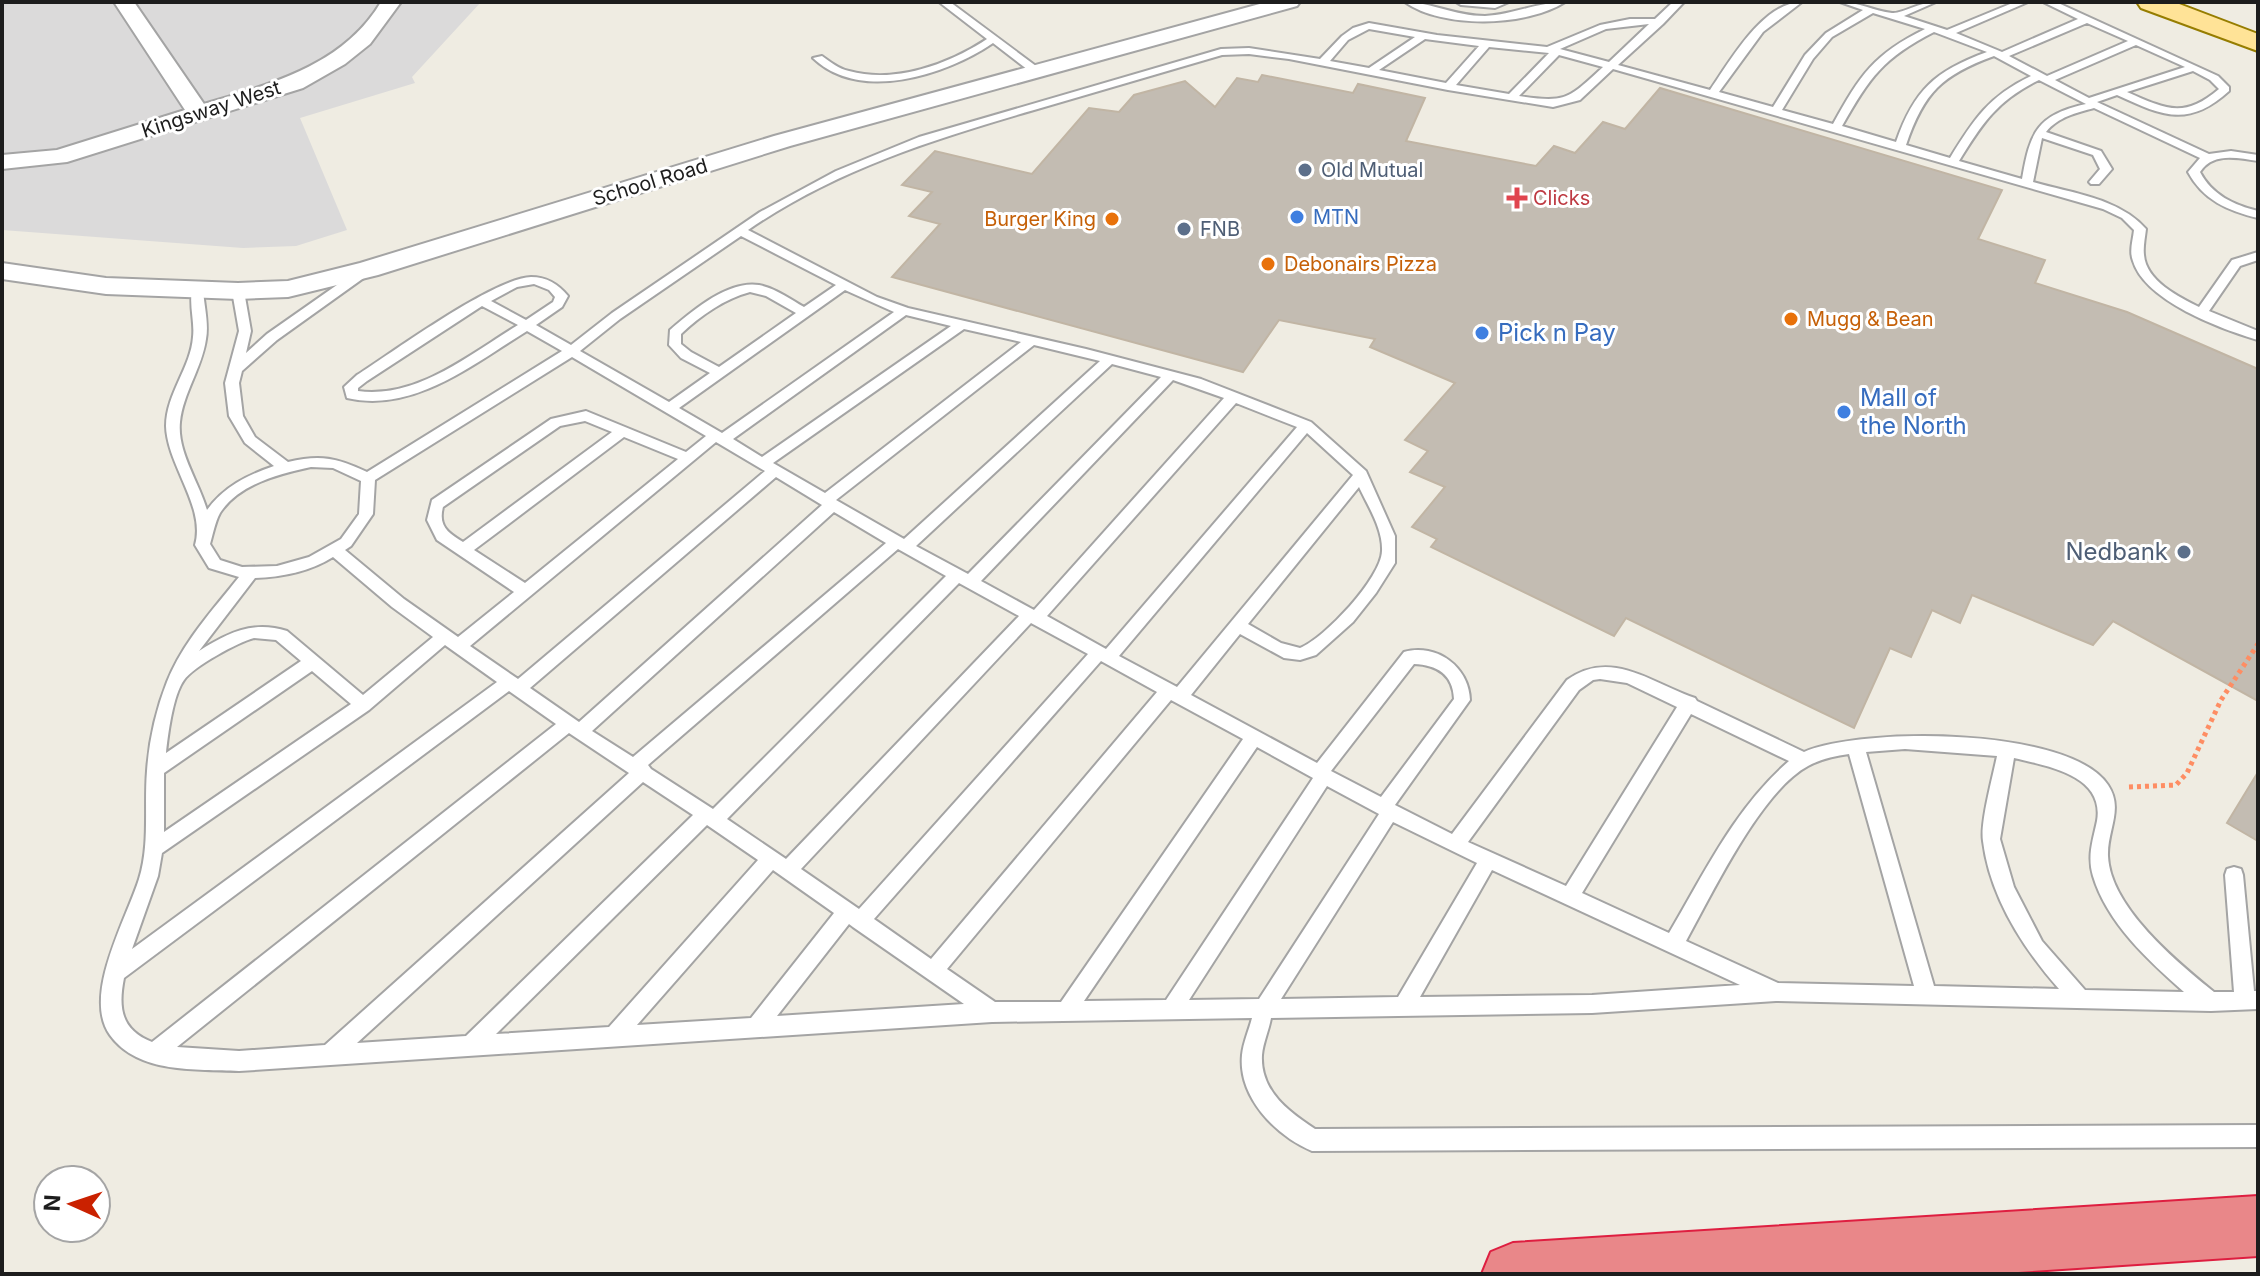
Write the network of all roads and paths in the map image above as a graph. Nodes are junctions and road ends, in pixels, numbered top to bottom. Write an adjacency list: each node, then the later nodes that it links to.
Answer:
1 (124, 2): 45 (street)
2 (391, 2): 45 (street, Kingsway West)
3 (944, 2): 26 (lane)
4 (1290, 2): 36 (street, School Road)
5 (1410, 2): 8 (lane)
6 (1461, 2): 17 (lane)
7 (1504, 2): 17 (lane)
8 (1560, 2)
9 (1679, 2): 21 (lane)
10 (1797, 2): 41 (lane)
11 (1845, 2): 18 (lane)
12 (1931, 2): 19 (lane)
13 (2023, 2): 24 (lane)
14 (2048, 2): 20 (lane)
15 (2150, 2): 28 (main road)
16 (2198, 2): 22 (main road)
17 (1472, 3)
18 (1869, 7): 19 (lane); 44 (lane)
19 (1894, 17): 23 (lane)
20 (2087, 19): 27 (lane); 31 (lane)
21 (1660, 22): 30 (lane); 34 (lane)
22 (2258, 25)
23 (1934, 28): 24 (lane); 46 (lane)
24 (1947, 33): 31 (lane)
25 (1424, 35): 29 (lane); 33 (lane); 37 (lane)
26 (993, 39): 32 (lane); 36 (lane)
27 (2136, 41): 35 (lane); 38 (lane)
28 (2258, 43)
29 (1486, 44): 30 (lane); 39 (lane)
30 (1553, 51): 34 (lane); 42 (lane)
31 (1998, 54): 38 (lane); 48 (lane)
32 (818, 58)
33 (1322, 63): 37 (lane); 56 (lane)
34 (1608, 65): 41 (lane); 42 (lane)
35 (2194, 67): 40 (lane); 40 (lane)
36 (1036, 71): 58 (street, School Road)
37 (1370, 72): 39 (lane)
38 (2044, 77): 43 (lane); 52 (lane)
39 (1448, 87): 42 (lane)
40 (2119, 92): 43 (lane)
41 (1713, 94): 44 (lane)
42 (1511, 98)
43 (2092, 103): 47 (lane); 49 (lane)
44 (1776, 111): 46 (lane)
45 (199, 114): 51 (street, Kingsway West)
46 (1836, 128): 48 (lane)
47 (2038, 133): 53 (lane); 54 (lane)
48 (1900, 147): 52 (lane)
49 (2208, 157): 50 (lane); 55 (lane)
50 (2258, 158)
51 (2, 162)
52 (1953, 162): 54 (lane)
53 (2095, 182)
54 (2027, 184): 65 (lane)
55 (2258, 215)
56 (741, 231): 60 (lane); 71 (lane)
57 (2258, 256): 65 (lane)
58 (369, 269): 62 (street, School Road); 73 (lane)
59 (2, 271): 61 (street, School Road)
60 (843, 286): 64 (lane); 66 (lane)
61 (197, 290): 62 (street, School Road); 87 (lane)
62 (238, 291): 73 (lane)
63 (482, 301): 68 (lane); 68 (lane); 68 (lane)
64 (904, 311): 67 (lane); 80 (lane)
65 (2202, 312): 69 (lane)
66 (805, 313): 74 (lane); 74 (lane)
67 (962, 324): 70 (lane); 83 (lane)
68 (527, 325): 71 (lane)
69 (2258, 336)
70 (1032, 340): 72 (lane); 86 (lane)
71 (570, 352): 77 (lane); 85 (lane)
72 (1110, 359): 75 (lane); 88 (lane)
73 (237, 368): 82 (lane)
74 (719, 373): 77 (lane)
75 (1171, 375): 76 (lane); 92 (lane)
76 (1234, 396): 78 (lane); 94 (lane)
77 (668, 409): 80 (lane)
78 (1306, 425): 84 (lane); 98 (lane)
79 (622, 431): 81 (lane); 89 (lane); 89 (lane)
80 (718, 438): 81 (lane); 83 (lane)
81 (688, 458): 93 (lane)
82 (285, 467): 85 (lane); 87 (lane)
83 (768, 468): 86 (lane); 101 (lane)
84 (1361, 475): 95 (lane); 95 (lane)
85 (368, 478): 90 (lane)
86 (829, 503): 88 (lane); 105 (lane)
87 (204, 527): 91 (lane)
88 (901, 544): 92 (lane); 110 (lane)
89 (464, 549): 93 (lane)
90 (334, 550): 91 (lane); 96 (lane)
91 (249, 575): 100 (lane)
92 (964, 578): 94 (lane); 115 (lane)
93 (526, 592): 96 (lane)
94 (1033, 616): 98 (lane); 120 (lane)
95 (1238, 625): 102 (lane)
96 (452, 641): 101 (lane); 104 (lane)
97 (2258, 644): 113 (path)
98 (1104, 655): 102 (lane); 123 (lane)
99 (312, 662): 100 (lane); 104 (lane); 111 (lane)
100 (178, 675): 111 (lane)
101 (514, 684): 105 (lane); 126 (lane)
102 (1174, 694): 106 (lane); 125 (lane)
103 (1689, 703): 109 (lane); 116 (lane); 122 (lane)
104 (363, 705): 117 (lane)
105 (574, 727): 110 (lane); 140 (lane)
106 (1254, 737): 112 (lane); 136 (lane)
107 (1856, 747): 108 (lane); 109 (lane); 128 (lane)
108 (2007, 748): 113 (lane); 129 (lane)
109 (1802, 759): 124 (lane)
110 (639, 769): 115 (lane); 141 (lane)
111 (155, 770): 117 (lane)
112 (1322, 774): 114 (lane); 114 (lane); 134 (lane)
113 (2100, 786): 131 (lane)
114 (1386, 810): 116 (lane); 133 (lane)
115 (710, 817): 118 (lane); 139 (lane)
116 (1455, 845): 119 (lane)
117 (156, 847): 126 (lane)
118 (771, 859): 120 (lane); 138 (lane)
119 (1488, 860): 122 (lane); 132 (lane)
120 (788, 870): 123 (lane)
121 (2234, 875): 130 (lane)
122 (1569, 897): 124 (lane)
123 (853, 916): 125 (lane); 137 (lane)
124 (1673, 945): 127 (lane)
125 (933, 971): 135 (lane)
126 (115, 973): 140 (lane)
127 (1777, 992): 128 (lane); 132 (lane)
128 (1927, 996): 129 (lane)
129 (2080, 999): 131 (lane)
130 (2252, 1000): 131 (lane)
131 (2211, 1002)
132 (1403, 1007): 133 (lane)
133 (1264, 1008): 134 (lane); 142 (lane)
134 (1171, 1010): 136 (lane)
135 (992, 1012): 136 (lane); 137 (lane)
136 (1065, 1012)
137 (756, 1027): 138 (lane)
138 (614, 1036): 139 (lane)
139 (470, 1046): 141 (lane)
140 (153, 1054): 141 (lane)
141 (329, 1055)
142 (2258, 1136)
143 (2258, 1226): 144 (highway)
144 (1513, 1274)

